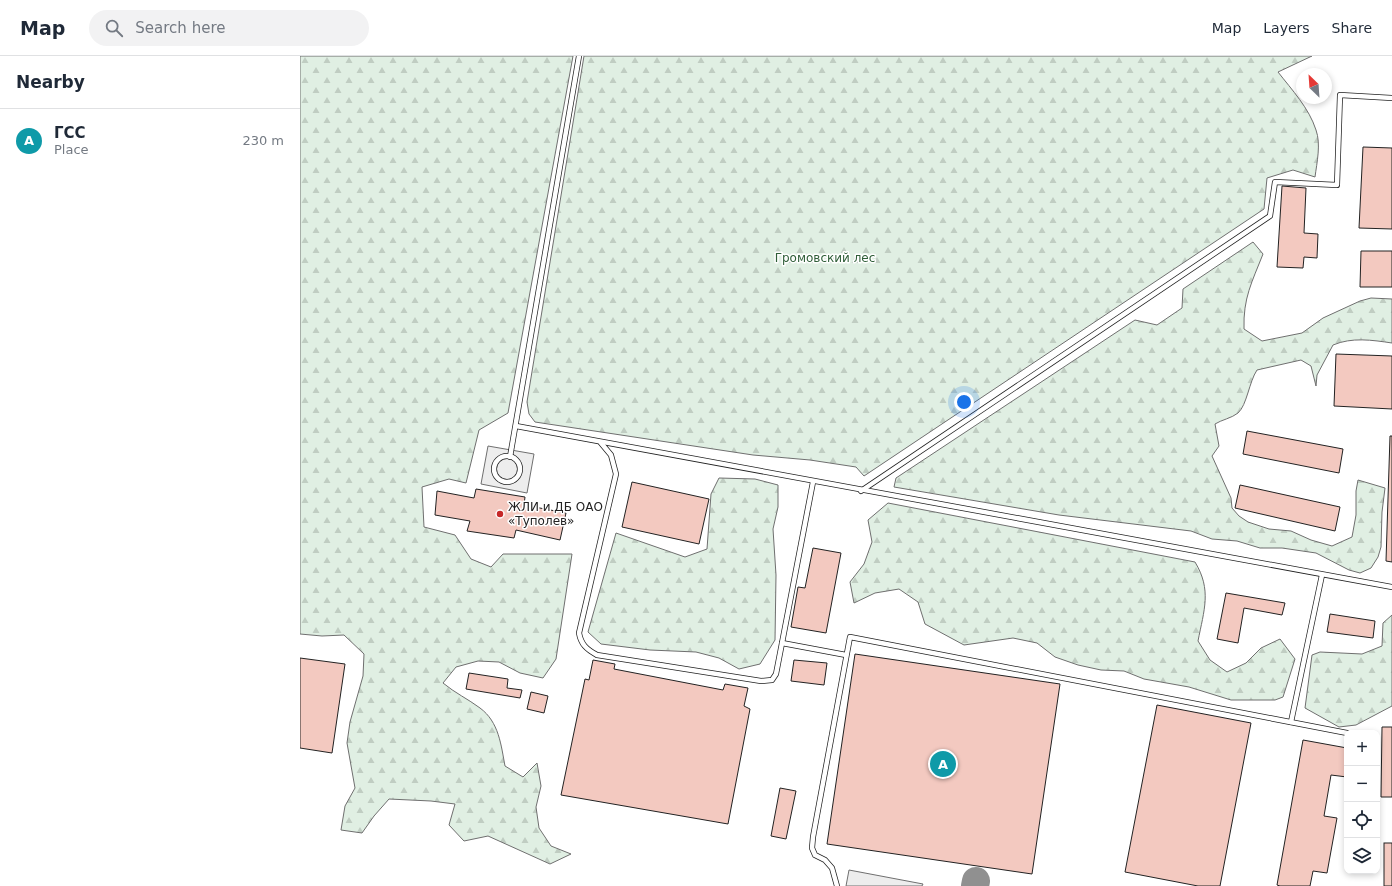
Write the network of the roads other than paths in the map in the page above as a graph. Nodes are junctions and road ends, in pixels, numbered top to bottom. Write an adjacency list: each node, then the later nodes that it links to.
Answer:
1 (579, 56): 3 (lane)
2 (1392, 98): 7 (lane)
3 (516, 426): 4 (lane); 5 (lane)
4 (600, 442): 6 (lane); 10 (lane)
5 (510, 457): 5 (lane)
6 (813, 482): 7 (lane); 10 (lane)
7 (861, 491): 8 (lane)
8 (1322, 575): 9 (lane); 12 (lane)
9 (1392, 587)
10 (782, 643): 11 (lane)
11 (846, 656): 12 (lane); 14 (lane)
12 (1291, 722): 13 (lane)
13 (1344, 732)
14 (837, 886)

